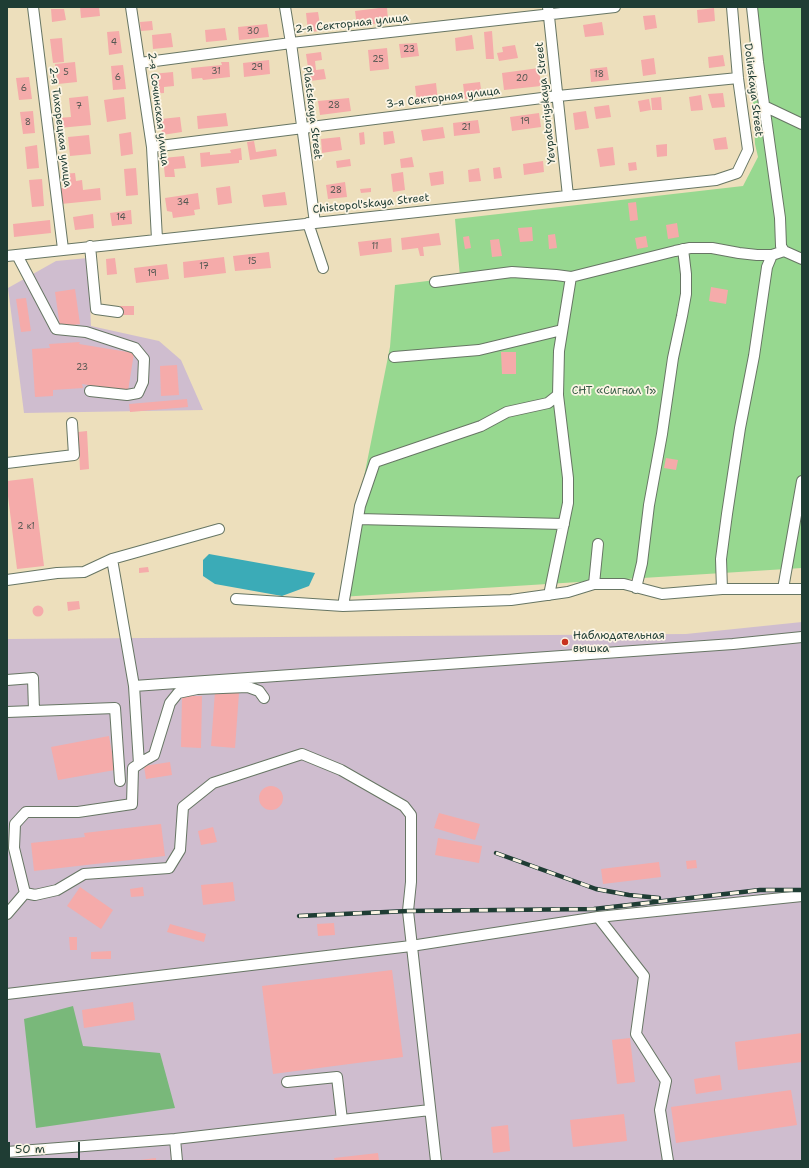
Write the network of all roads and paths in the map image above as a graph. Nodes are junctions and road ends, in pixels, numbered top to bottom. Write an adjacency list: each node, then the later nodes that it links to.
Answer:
1 (33, 7): 21 (street, 2-я Тихорецкая улица)
2 (131, 7): 9 (street, 2-я Сочинская улица)
3 (285, 7): 8 (street, Plastskaya Street)
4 (615, 7): 7 (street, 2-я Секторная улица)
5 (732, 7): 10 (street, Dolinskaya Street)
6 (752, 7): 12 (street)
7 (549, 11): 8 (street, 2-я Секторная улица); 11 (street, Yevpatoriyskaya Street)
8 (291, 43): 9 (street, 2-я Секторная улица); 14 (street, Plastskaya Street)
9 (140, 63): 15 (street, 2-я Сочинская улица)
10 (738, 78): 11 (street, 3-я Секторная улица); 16 (street, Dolinskaya Street)
11 (558, 96): 14 (street, 3-я Секторная улица); 17 (street, Yevpatoriyskaya Street)
12 (764, 106): 13 (street); 23 (street)
13 (802, 124)
14 (302, 128): 15 (street, 3-я Секторная улица); 18 (street, Plastskaya Street)
15 (152, 146): 19 (street, 2-я Сочинская улица)
16 (737, 173): 17 (street, Chistopol'skaya Street)
17 (568, 196): 18 (street, Chistopol'skaya Street)
18 (311, 223): 19 (street, Chistopol'skaya Street); 27 (street, Plastskaya Street)
19 (157, 239): 20 (street, Chistopol'skaya Street)
20 (90, 246): 21 (street, Chistopol'skaya Street); 30 (street)
21 (63, 249): 24 (street, Chistopol'skaya Street)
22 (683, 249): 25 (street); 28 (street); 45 (street)
23 (784, 251): 25 (street); 26 (street)
24 (12, 255): 33 (street)
25 (772, 255): 46 (street)
26 (802, 259)
27 (323, 268)
28 (571, 277): 29 (street); 31 (street)
29 (435, 282)
30 (118, 312)
31 (562, 330): 32 (street); 34 (street)
32 (394, 357)
33 (90, 391)
34 (558, 394): 38 (street); 39 (street)
35 (72, 423): 36 (street)
36 (7, 463)
37 (802, 481): 47 (street)
38 (358, 519): 39 (street); 51 (street)
39 (564, 524): 49 (street)
40 (219, 529): 42 (street)
41 (598, 544): 44 (street)
42 (112, 559): 43 (street); 54 (street)
43 (7, 580)
44 (594, 584): 45 (street); 49 (street)
45 (636, 588): 46 (street)
46 (722, 588): 47 (street)
47 (784, 589): 48 (street)
48 (802, 589)
49 (549, 595): 51 (street)
50 (236, 599): 51 (street)
51 (342, 606)
52 (802, 637): 54 (street)
53 (7, 680): 56 (street)
54 (134, 686): 58 (street)
55 (264, 698): 58 (street)
56 (34, 711): 57 (street); 59 (street)
57 (7, 712)
58 (139, 764): 60 (street)
59 (120, 781)
60 (25, 893): 62 (street); 64 (street)
61 (802, 896): 63 (street)
62 (7, 914)
63 (598, 917): 64 (street); 73 (street)
64 (411, 946): 65 (street); 67 (street)
65 (7, 994)
66 (288, 1082): 68 (street)
67 (430, 1110): 68 (street); 72 (street)
68 (342, 1120): 69 (street)
69 (175, 1138): 70 (street); 71 (street)
70 (7, 1152)
71 (177, 1161)
72 (436, 1161)
73 (668, 1161)

